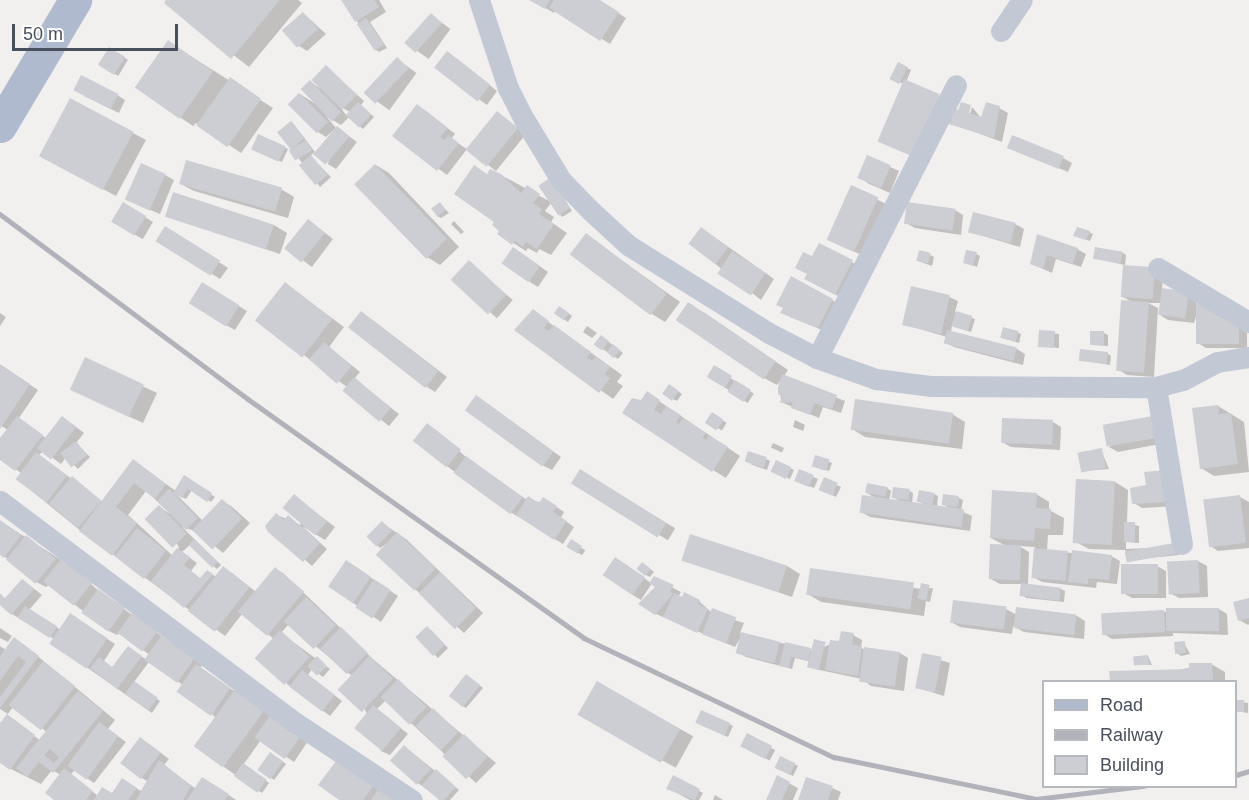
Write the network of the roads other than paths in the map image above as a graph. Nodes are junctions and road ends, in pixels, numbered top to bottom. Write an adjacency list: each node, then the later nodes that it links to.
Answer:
1 (75, 0): 6 (main road)
2 (479, 0): 10 (street)
3 (1022, 0): 4 (street)
4 (1002, 31)
5 (956, 85): 10 (street)
6 (0, 126)
7 (1158, 268): 8 (street)
8 (1249, 322)
9 (1249, 357): 11 (street)
10 (817, 358): 11 (street)
11 (1156, 387): 13 (street)
12 (0, 501): 14 (street)
13 (1182, 544)
14 (412, 800)

